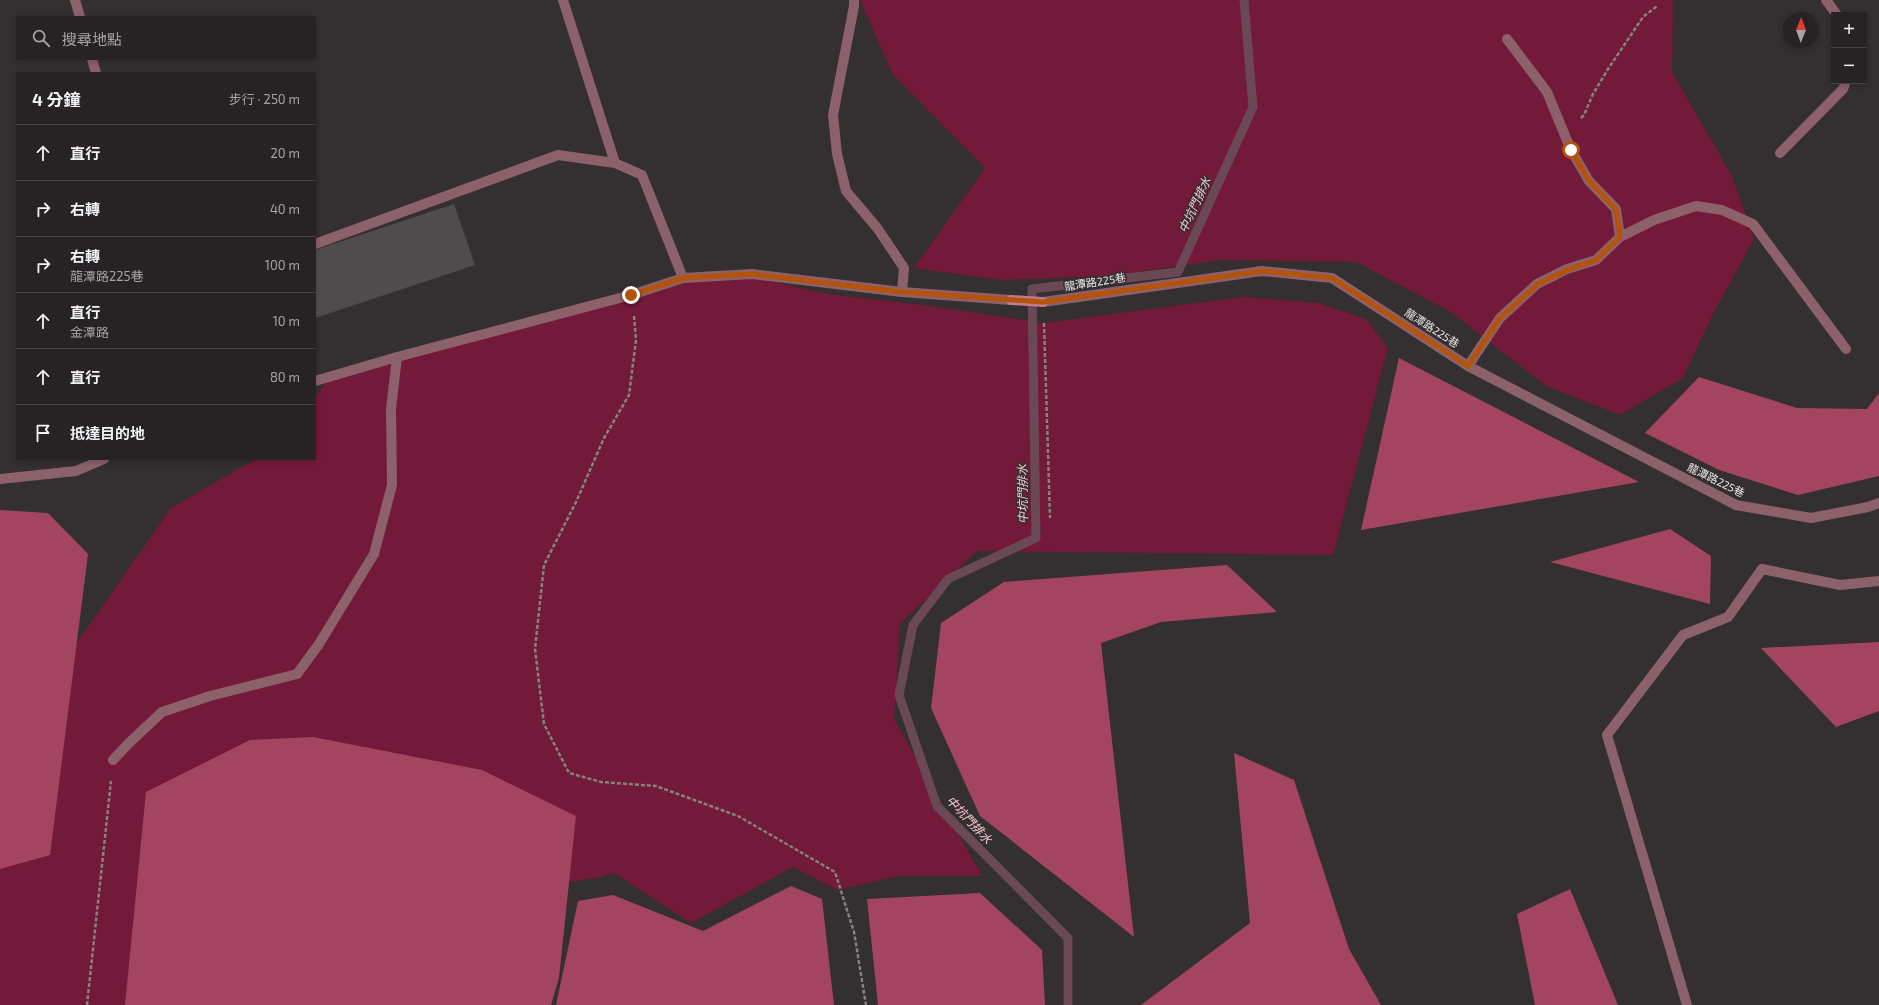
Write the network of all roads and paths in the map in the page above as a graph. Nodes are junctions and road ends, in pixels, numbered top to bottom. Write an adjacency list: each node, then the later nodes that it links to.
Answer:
1 (75, 0): 7 (street)
2 (563, 0): 14 (street)
3 (854, 0): 18 (street)
4 (1826, 0): 6 (street)
5 (1657, 6): 12 (path)
6 (1835, 12)
7 (80, 16)
8 (1507, 39): 12 (street)
9 (92, 60): 10 (street)
10 (96, 72)
11 (1845, 84): 13 (street)
12 (1565, 134): 15 (street)
13 (1780, 153)
14 (615, 163): 16 (street); 17 (street)
15 (1620, 237): 21 (street); 23 (street)
16 (316, 244)
17 (683, 278): 18 (street); 19 (street)
18 (902, 292): 20 (street)
19 (631, 295): 22 (street); 32 (path)
20 (1043, 302): 23 (street, 龍潭路225巷); 28 (path)
21 (1846, 350)
22 (397, 357): 24 (street); 30 (street)
23 (1468, 366): 27 (street, 龍潭路225巷)
24 (316, 381)
25 (102, 460): 26 (street)
26 (0, 479)
27 (1879, 503)
28 (1050, 518)
29 (1879, 580): 33 (street)
30 (113, 760): 31 (path)
31 (87, 1005)
32 (866, 1005)
33 (1687, 1005)

